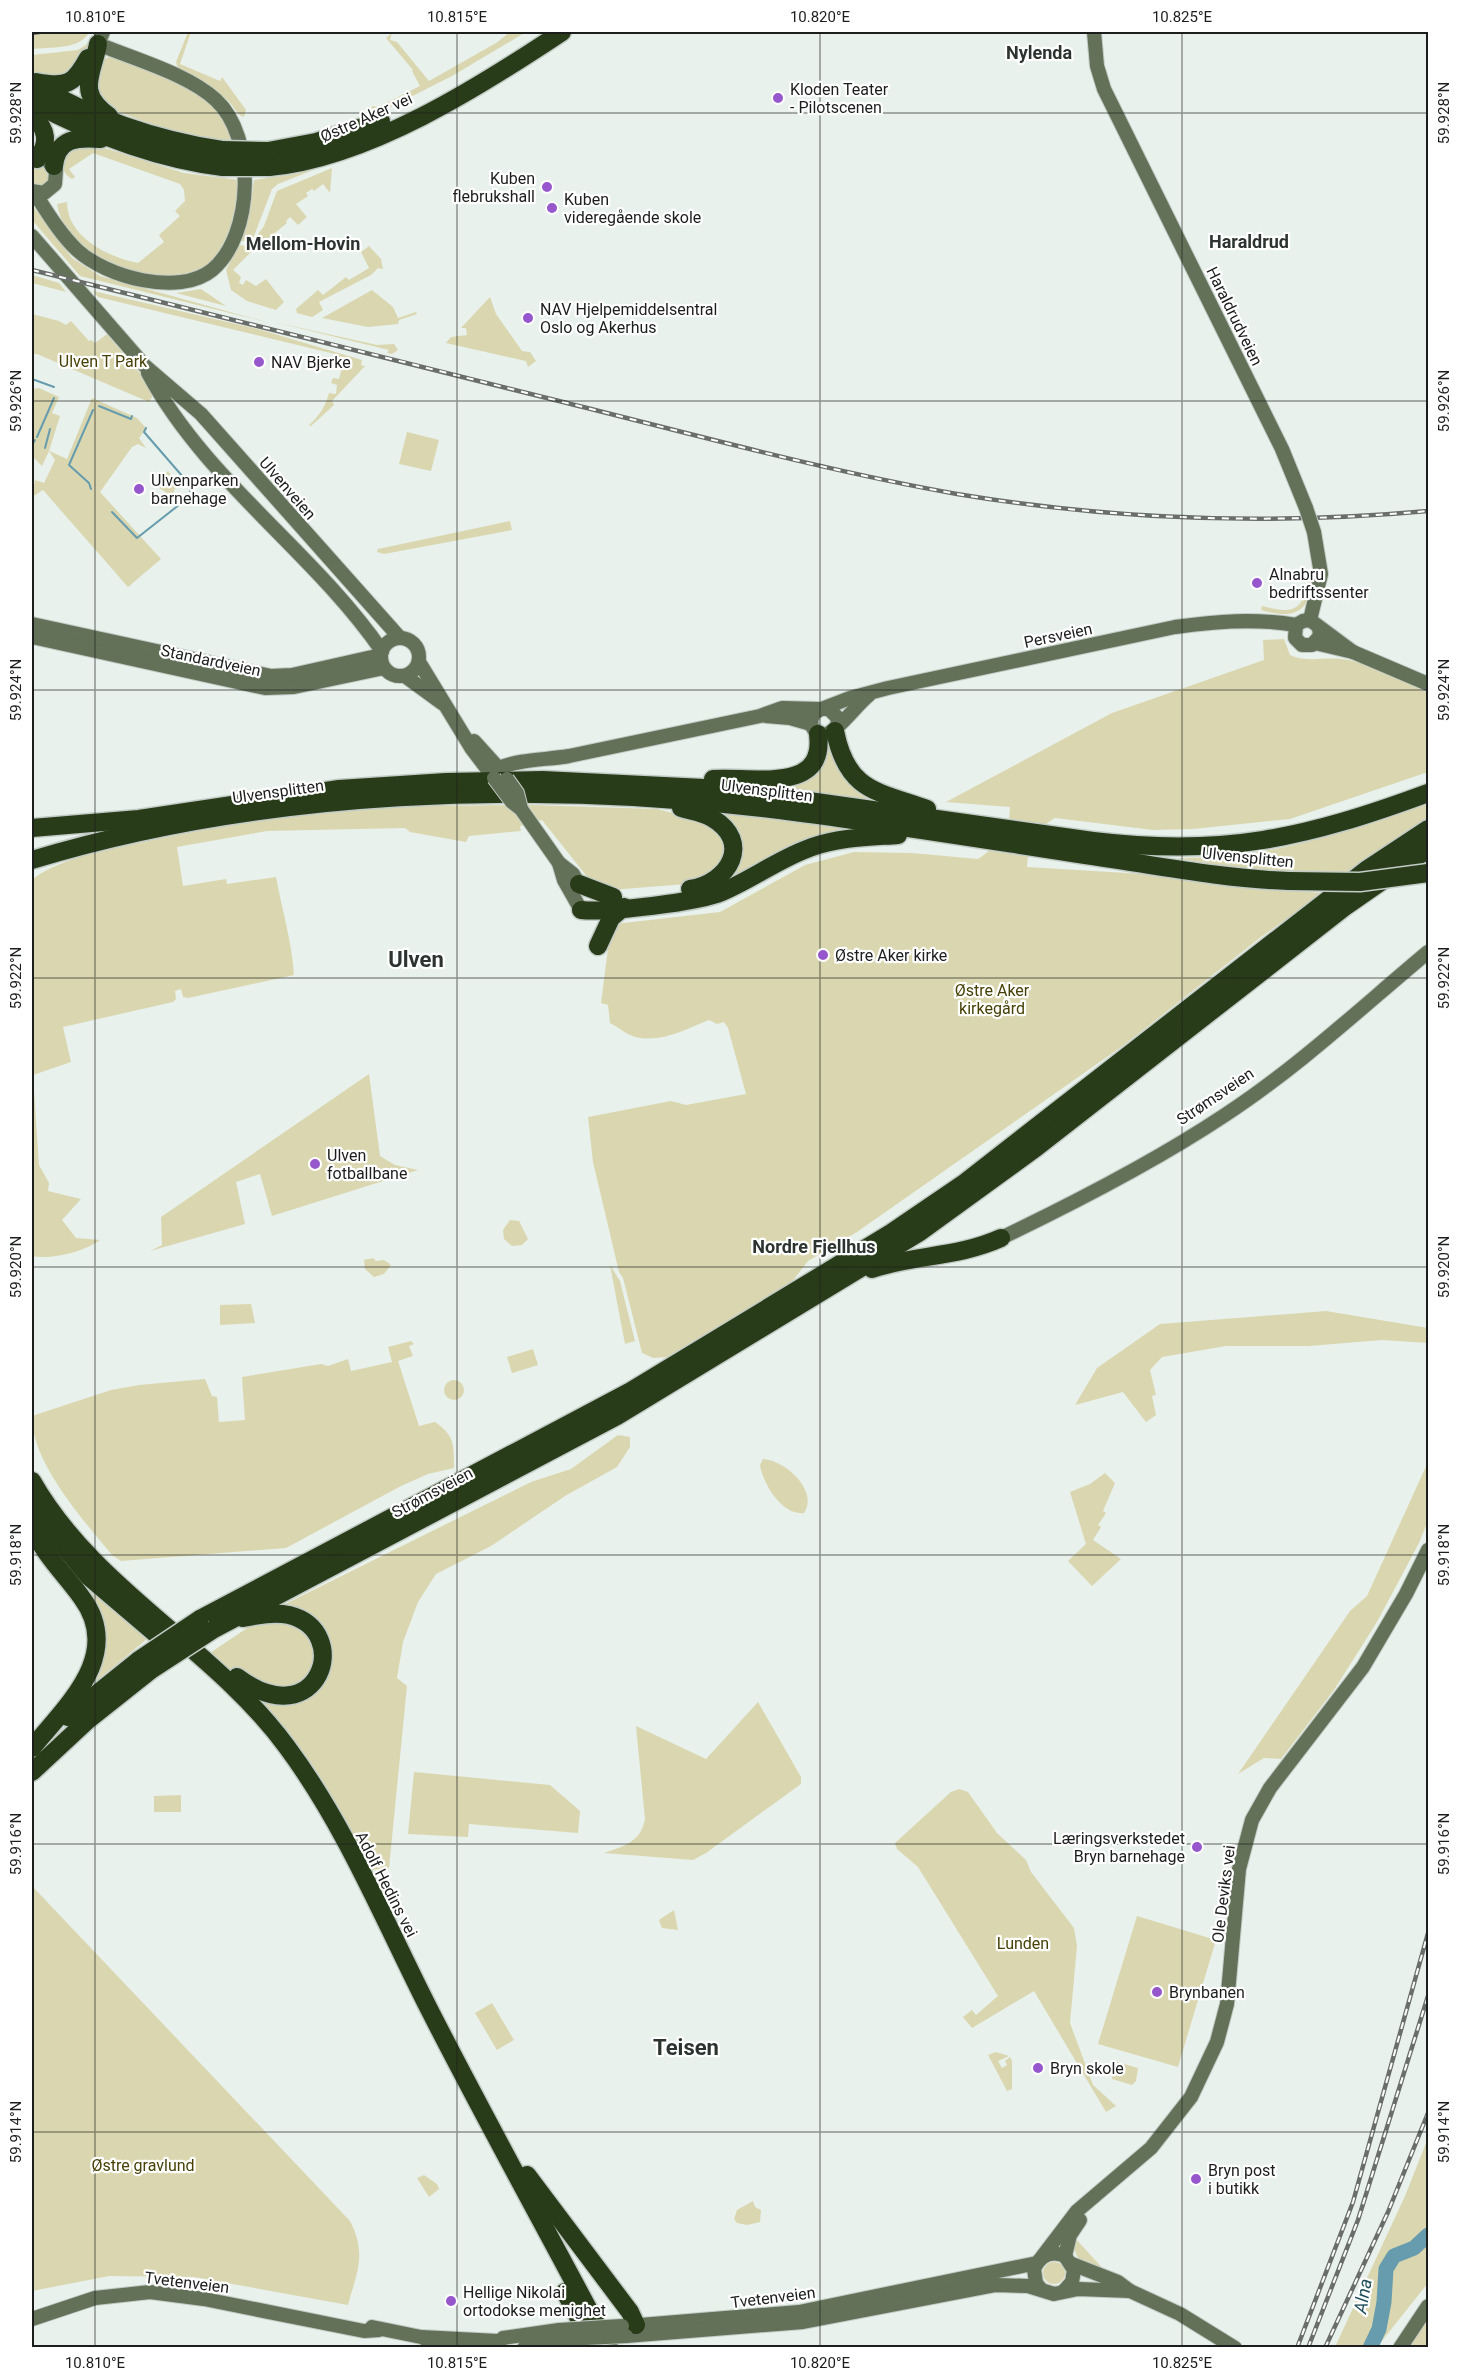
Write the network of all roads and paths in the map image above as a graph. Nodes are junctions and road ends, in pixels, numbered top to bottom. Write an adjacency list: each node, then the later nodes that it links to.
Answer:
1 (542, 32): 11 (highway, Østre Aker vei)
2 (562, 32): 11 (highway, Østre Aker vei)
3 (1094, 32): 19 (main road, Haraldrudveien, bridge)
4 (100, 38): 5 (highway); 9 (highway); 15 (main road)
5 (32, 82): 9 (highway)
6 (32, 92): 10 (highway, Østre Aker vei)
7 (32, 102): 9 (highway, Østre Aker vei)
8 (32, 115): 12 (highway)
9 (118, 131): 10 (highway, Østre Aker vei); 12 (highway)
10 (223, 158): 11 (highway, Østre Aker vei, bridge)
11 (268, 159)
12 (38, 161): 13 (main road)
13 (52, 188): 14 (main road); 15 (main road)
14 (33, 191): 15 (main road)
15 (60, 230)
16 (32, 236): 17 (main road, Ulvenveien)
17 (145, 366): 22 (main road, Ulvenveien); 25 (main road, Ulvenveien)
18 (32, 624): 25 (main road, Standardveien)
19 (1315, 624): 20 (main road); 23 (main road); 24 (main road)
20 (1296, 632): 23 (main road); 29 (main road, Persveien)
21 (32, 637): 25 (main road, Standardveien)
22 (400, 638): 25 (main road); 26 (main road)
23 (1315, 643): 24 (main road)
24 (1353, 652): 28 (main road)
25 (383, 658): 27 (main road)
26 (419, 662): 27 (main road); 30 (main road)
27 (405, 676): 30 (main road)
28 (1428, 684)
29 (873, 692): 31 (main road, Persveien); 33 (main road, Persveien)
30 (444, 704): 34 (main road)
31 (822, 708): 32 (main road, Persveien); 33 (main road); 33 (main road)
32 (760, 716): 33 (main road, Persveien); 34 (main road, Persveien)
33 (825, 729): 35 (highway); 39 (highway)
34 (500, 775): 47 (main road, bridge)
35 (650, 784): 38 (highway, Ulvensplitten); 39 (highway, Ulvensplitten)
36 (1428, 793): 39 (highway, Ulvensplitten)
37 (605, 796): 42 (highway, Ulvensplitten); 43 (highway, Ulvensplitten); 51 (highway)
38 (139, 819): 40 (highway); 45 (highway)
39 (978, 824)
40 (32, 828)
41 (1428, 829): 55 (highway)
42 (933, 832): 48 (highway, Ulvensplitten, bridge); 51 (highway)
43 (100, 843): 46 (highway); 49 (highway)
44 (1428, 849): 55 (highway)
45 (32, 850)
46 (32, 860)
47 (559, 863): 50 (main road); 52 (main road)
48 (1428, 873)
49 (32, 874)
50 (579, 884): 51 (highway)
51 (618, 902): 52 (highway); 53 (highway)
52 (581, 910)
53 (598, 946)
54 (1428, 952): 56 (main road, Strømsveien)
55 (1138, 1058): 57 (highway)
56 (1001, 1238): 57 (highway)
57 (858, 1262): 62 (highway, Strømsveien); 62 (highway, Strømsveien)
58 (32, 1481): 59 (highway)
59 (38, 1505): 63 (highway, Adolf Hedins vei); 84 (highway, Adolf Hedins vei)
60 (32, 1527): 65 (highway)
61 (1428, 1550): 68 (main road, Ole Deviks vei)
62 (215, 1623): 63 (highway); 64 (highway, Strømsveien, bridge)
63 (201, 1657): 67 (highway, Adolf Hedins vei)
64 (145, 1665): 65 (highway, Strømsveien); 66 (highway, Strømsveien)
65 (32, 1750)
66 (32, 1772)
67 (492, 2132): 78 (highway); 85 (highway, Adolf Hedins vei)
68 (1111, 2185): 69 (main road, Ole Deviks vei); 70 (main road, Ole Deviks vei)
69 (1040, 2260): 70 (main road, Tvetenveien); 71 (main road); 78 (main road, Tvetenveien)
70 (1069, 2260): 72 (main road); 73 (main road, Tvetenveien)
71 (1040, 2288): 72 (main road, Tvetenveien); 78 (main road, Tvetenveien)
72 (1064, 2291): 73 (main road, Tvetenveien)
73 (1130, 2292): 86 (main road, Tvetenveien)
74 (95, 2298): 76 (main road, Tvetenveien); 77 (main road, Tvetenveien); 80 (main road, Tvetenveien)
75 (1428, 2306): 87 (main road)
76 (32, 2310)
77 (32, 2319)
78 (628, 2329): 79 (main road, Tvetenveien, bridge)
79 (562, 2335): 81 (main road, Tvetenveien); 83 (main road, Tvetenveien)
80 (421, 2337): 81 (main road, Tvetenveien); 82 (main road, Tvetenveien)
81 (505, 2344)
82 (452, 2348)
83 (525, 2348)
84 (594, 2348)
85 (609, 2348)
86 (1235, 2348)
87 (1400, 2348)

